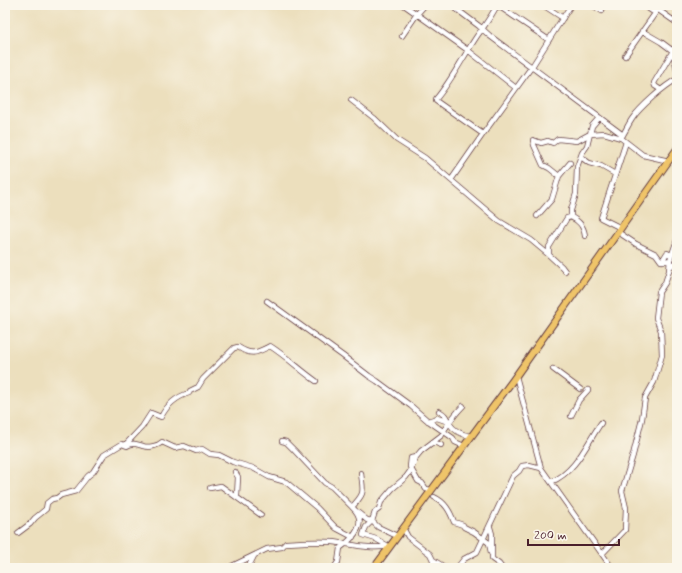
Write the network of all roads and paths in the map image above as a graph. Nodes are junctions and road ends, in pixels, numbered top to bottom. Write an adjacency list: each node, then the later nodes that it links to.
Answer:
1 (404, 5): 11 (street)
2 (425, 5): 11 (street)
3 (451, 5): 14 (street)
4 (497, 5): 14 (street); 17 (street)
5 (543, 5): 12 (street)
6 (571, 5): 12 (street)
7 (592, 5): 10 (street)
8 (643, 5): 9 (street)
9 (658, 9): 13 (street); 15 (street)
10 (602, 11)
11 (418, 14): 16 (street); 19 (street)
12 (563, 18): 17 (street)
13 (677, 23)
14 (482, 29): 19 (street); 22 (street)
15 (642, 31): 20 (street); 21 (street)
16 (402, 36)
17 (549, 40): 22 (street)
18 (677, 44): 20 (street)
19 (469, 51): 25 (street); 29 (street)
20 (673, 51): 23 (street); 26 (street)
21 (625, 56)
22 (531, 67): 25 (street); 28 (street)
23 (677, 71)
24 (677, 79): 26 (street)
25 (516, 88): 29 (street)
26 (661, 90): 31 (street)
27 (351, 100): 39 (street)
28 (599, 118): 30 (street); 31 (street)
29 (483, 134): 39 (street)
30 (590, 134): 31 (street); 34 (street); 38 (street)
31 (622, 137): 32 (street)
32 (626, 142): 35 (street); 37 (street)
33 (677, 149): 35 (highway)
34 (581, 158): 37 (street); 41 (street)
35 (669, 161): 42 (highway)
36 (570, 163): 38 (street)
37 (615, 174): 42 (street)
38 (559, 176): 40 (street)
39 (451, 180): 47 (street)
40 (537, 216)
41 (571, 216): 43 (street); 47 (street)
42 (620, 230): 48 (street); 54 (highway)
43 (585, 236)
44 (677, 240): 45 (street)
45 (676, 247): 46 (street); 48 (street)
46 (677, 254)
47 (549, 255): 51 (street)
48 (671, 257): 50 (street)
49 (677, 261): 50 (street)
50 (670, 267): 93 (street)
51 (565, 271)
52 (267, 301): 61 (street)
53 (553, 369): 56 (street)
54 (516, 376): 65 (highway); 71 (street)
55 (316, 381): 68 (street)
56 (580, 389)
57 (588, 390): 60 (street)
58 (463, 406): 62 (street)
59 (439, 411): 62 (street)
60 (571, 416)
61 (428, 421): 62 (street); 64 (street)
62 (449, 422): 64 (street); 65 (street)
63 (601, 423): 75 (street)
64 (443, 432): 67 (street); 70 (street)
65 (471, 436): 70 (highway)
66 (282, 441): 80 (street)
67 (433, 443): 69 (street); 72 (street)
68 (125, 445): 86 (street); 88 (street)
69 (441, 445)
70 (464, 446): 77 (highway)
71 (541, 468): 75 (street); 84 (street)
72 (411, 470): 77 (street); 83 (street)
73 (235, 472): 78 (street)
74 (361, 473): 80 (street)
75 (551, 482): 93 (street)
76 (210, 488): 78 (street)
77 (431, 490): 85 (highway)
78 (237, 496): 82 (street)
79 (434, 497): 89 (street)
80 (352, 507): 81 (street)
81 (356, 511): 83 (street); 88 (street)
82 (261, 515)
83 (372, 521): 87 (street); 91 (street)
84 (490, 526): 89 (street); 92 (street)
85 (402, 528): 87 (highway); 95 (street)
86 (18, 533)
87 (397, 536): 91 (highway)
88 (353, 537): 90 (street)
89 (484, 538): 92 (street); 102 (street)
90 (345, 544): 91 (street); 94 (street); 98 (street)
91 (390, 545): 99 (highway)
92 (491, 553): 103 (street)
93 (602, 554): 104 (street)
94 (254, 556): 96 (street); 97 (street)
95 (433, 560): 100 (street); 101 (street)
96 (232, 566)
97 (248, 568)
98 (334, 568)
99 (374, 568)
100 (432, 568)
101 (446, 568)
102 (457, 568)
103 (502, 568)
104 (612, 568)

